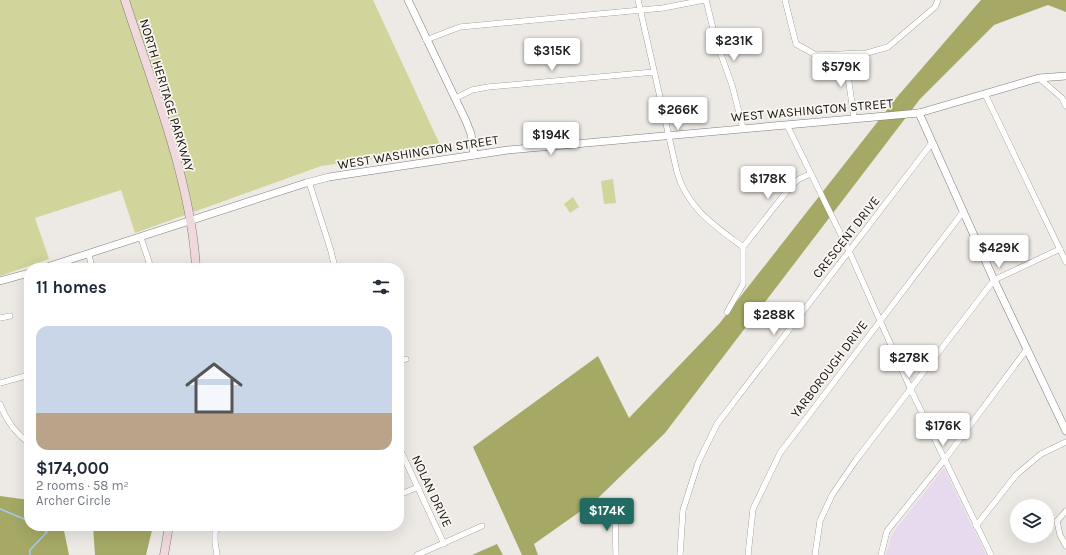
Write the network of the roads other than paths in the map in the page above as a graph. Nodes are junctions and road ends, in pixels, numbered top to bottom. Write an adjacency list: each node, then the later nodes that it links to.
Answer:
1 (125, 0): 26 (main road, NORTH HERITAGE PARKWAY)
2 (408, 0): 8 (street)
3 (638, 0): 7 (street)
4 (705, 0): 7 (street); 19 (street)
5 (785, 0): 9 (street)
6 (938, 0): 9 (street)
7 (640, 10): 8 (street); 10 (street)
8 (426, 40): 14 (street)
9 (845, 55): 17 (street)
10 (654, 72): 14 (street); 20 (street)
11 (1066, 76): 12 (street, WEST WASHINGTON STREET)
12 (1040, 78): 13 (street, WEST WASHINGTON STREET); 15 (street)
13 (985, 94): 16 (street, WEST WASHINGTON STREET); 29 (street)
14 (456, 98): 22 (street)
15 (1066, 106)
16 (918, 113): 17 (street, WEST WASHINGTON STREET); 21 (street)
17 (854, 118): 18 (street, WEST WASHINGTON STREET)
18 (787, 125): 19 (street, WEST WASHINGTON STREET); 23 (street)
19 (742, 128): 20 (street, WEST WASHINGTON STREET)
20 (670, 135): 22 (street, WEST WASHINGTON STREET); 28 (street)
21 (931, 144): 25 (street); 30 (street, CRESCENT DRIVE)
22 (474, 154): 24 (street, WEST WASHINGTON STREET)
23 (810, 174): 28 (street); 30 (street)
24 (309, 182): 26 (street, WEST WASHINGTON STREET); 37 (street)
25 (963, 212): 39 (street); 44 (street, YARBOROUGH DRIVE)
26 (190, 221): 27 (street, WEST WASHINGTON STREET); 36 (main road, NORTH HERITAGE PARKWAY)
27 (141, 238): 31 (street, WEST WASHINGTON STREET); 35 (street)
28 (743, 247): 41 (street)
29 (1060, 249): 32 (street); 39 (street)
30 (849, 251): 44 (street); 69 (street, CRESCENT DRIVE)
31 (88, 255): 33 (street, WEST WASHINGTON STREET); 34 (street)
32 (1066, 262)
33 (61, 263)
34 (90, 263)
35 (149, 263)
36 (195, 263)
37 (334, 263)
38 (24, 274): 40 (street)
39 (994, 280): 45 (street); 48 (street)
40 (0, 281)
41 (727, 312)
42 (10, 316): 43 (street)
43 (0, 318)
44 (880, 320): 48 (street); 70 (street, YARBOROUGH DRIVE)
45 (1027, 349): 50 (street); 54 (street)
46 (24, 377): 47 (street)
47 (0, 383)
48 (911, 390): 54 (street); 71 (street)
49 (0, 404): 51 (street)
50 (1066, 431)
51 (24, 440)
52 (1066, 442): 60 (street)
53 (404, 458): 55 (street, NOLAN DRIVE)
54 (944, 459): 60 (street); 72 (street)
55 (418, 487): 56 (street); 63 (street, NOLAN DRIVE)
56 (404, 493)
57 (615, 509): 68 (street)
58 (1066, 511): 64 (street)
59 (482, 526): 63 (street)
60 (976, 526): 73 (street)
61 (168, 531): 65 (main road)
62 (215, 531): 66 (street)
63 (444, 544): 67 (street)
64 (1066, 546)
65 (164, 555)
66 (217, 555)
67 (418, 555)
68 (616, 555)
69 (680, 555)
70 (748, 555)
71 (815, 555)
72 (881, 555)
73 (991, 555)

